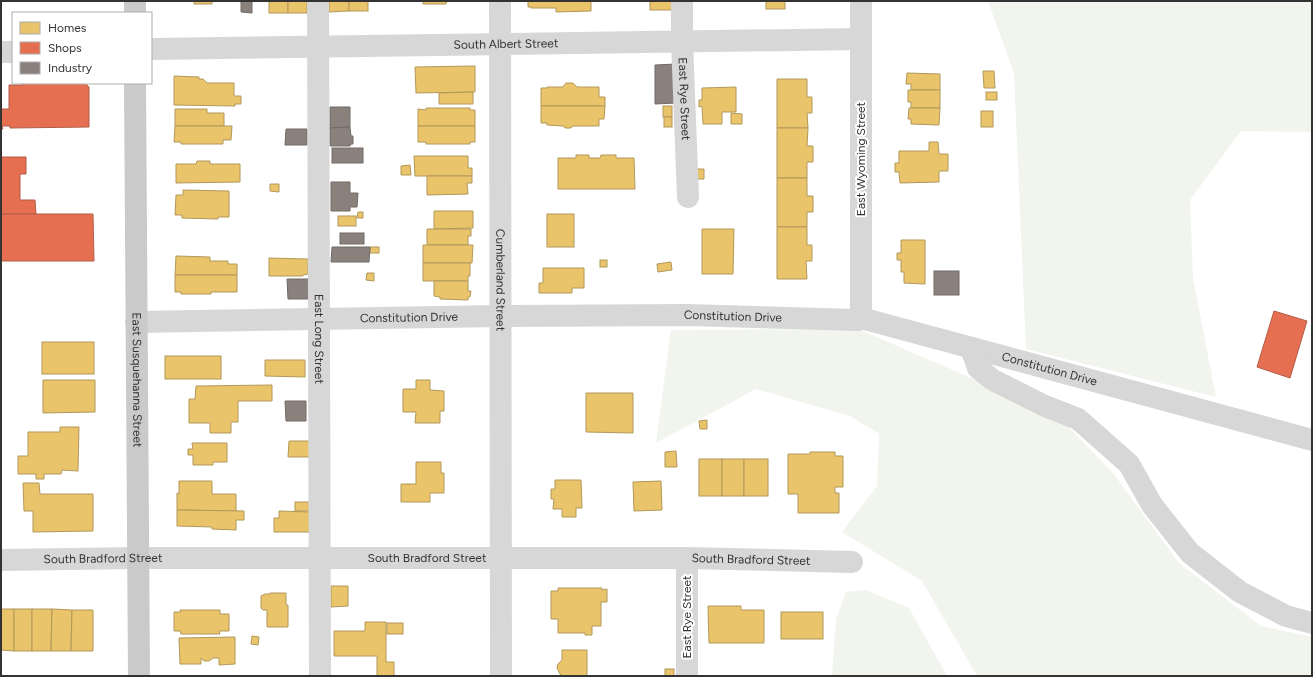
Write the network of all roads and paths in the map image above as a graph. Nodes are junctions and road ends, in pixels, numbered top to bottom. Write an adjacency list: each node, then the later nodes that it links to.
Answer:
1 (135, 1): 6 (main road)
2 (318, 1): 10 (street, East Long Street)
3 (500, 1): 9 (street, Cumberland Street)
4 (682, 1): 8 (street, East Rye Street)
5 (860, 1): 7 (street, East Wyoming Street)
6 (135, 12)
7 (861, 39): 8 (street, South Albert Street); 17 (street, East Wyoming Street)
8 (682, 42): 9 (street, South Albert Street); 15 (street, East Rye Street)
9 (500, 45): 10 (street, South Albert Street); 16 (street, Cumberland Street)
10 (318, 47): 11 (street, South Albert Street); 18 (street, East Long Street)
11 (152, 50)
12 (1, 52): 13 (street)
13 (12, 52)
14 (135, 84): 19 (main road, East Susquehanna Street)
15 (688, 197)
16 (500, 316): 17 (street, Constitution Drive); 18 (street, Constitution Drive); 24 (street, Cumberland Street)
17 (860, 318): 20 (street, Constitution Drive)
18 (319, 319): 19 (street, Constitution Drive); 23 (street, East Long Street)
19 (136, 322): 22 (main road, East Susquehanna Street)
20 (971, 348): 21 (street, Constitution Drive); 28 (street)
21 (1312, 440)
22 (138, 558): 23 (street, South Bradford Street); 26 (street, South Bradford Street); 29 (main road, East Susquehanna Street)
23 (320, 558): 24 (street, South Bradford Street); 30 (street, East Long Street)
24 (500, 558): 25 (street, South Bradford Street); 31 (street, Cumberland Street)
25 (687, 558): 27 (street, South Bradford Street); 32 (street, East Rye Street)
26 (1, 560)
27 (852, 562)
28 (1312, 623)
29 (138, 676)
30 (320, 676)
31 (501, 676)
32 (686, 676)

